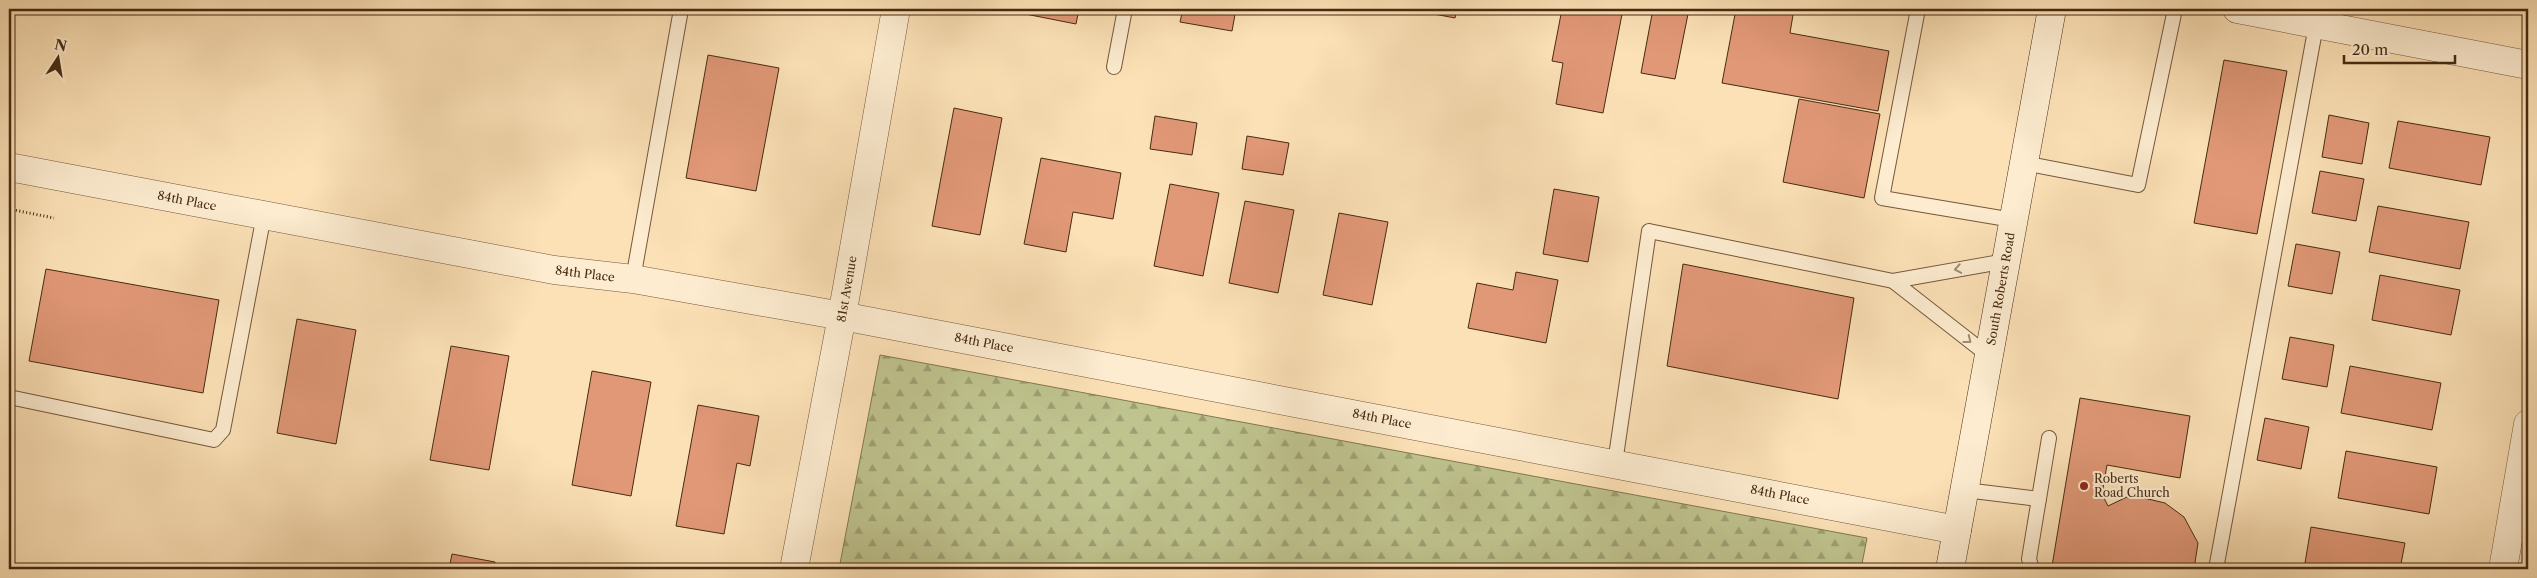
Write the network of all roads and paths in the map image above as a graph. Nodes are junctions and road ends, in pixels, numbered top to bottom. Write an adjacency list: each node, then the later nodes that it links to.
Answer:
1 (896, 9): 20 (street, 81st Avenue)
2 (1125, 9): 10 (lane)
3 (1918, 9): 16 (lane)
4 (2052, 9): 11 (street, South Roberts Road)
5 (2175, 9): 11 (lane)
6 (2237, 9): 8 (street)
7 (680, 15): 18 (lane)
8 (2318, 17): 9 (street); 32 (lane)
9 (2528, 65)
10 (1114, 67)
11 (2024, 163): 16 (street, South Roberts Road)
12 (9, 168): 14 (street, 84th Place)
13 (9, 209): 15 (path)
14 (264, 215): 18 (street, 84th Place); 22 (lane)
15 (54, 218)
16 (2014, 220): 17 (street, South Roberts Road)
17 (2006, 261): 19 (lane, one-way to 19); 21 (street, South Roberts Road)
18 (634, 279): 20 (street, 84th Place)
19 (1893, 281): 21 (lane, one-way to 21); 25 (lane)
20 (842, 316): 25 (street, 84th Place); 29 (street, 81st Avenue)
21 (1989, 356): 26 (street, South Roberts Road)
22 (9, 397)
23 (2528, 424): 33 (street)
24 (2049, 438): 27 (lane)
25 (1614, 463): 28 (street, 84th Place)
26 (1965, 490): 27 (lane); 28 (street, South Roberts Road)
27 (2040, 499): 31 (lane)
28 (1958, 530): 30 (street, South Roberts Road)
29 (794, 569)
30 (1950, 569)
31 (2032, 569)
32 (2216, 569)
33 (2503, 569)

